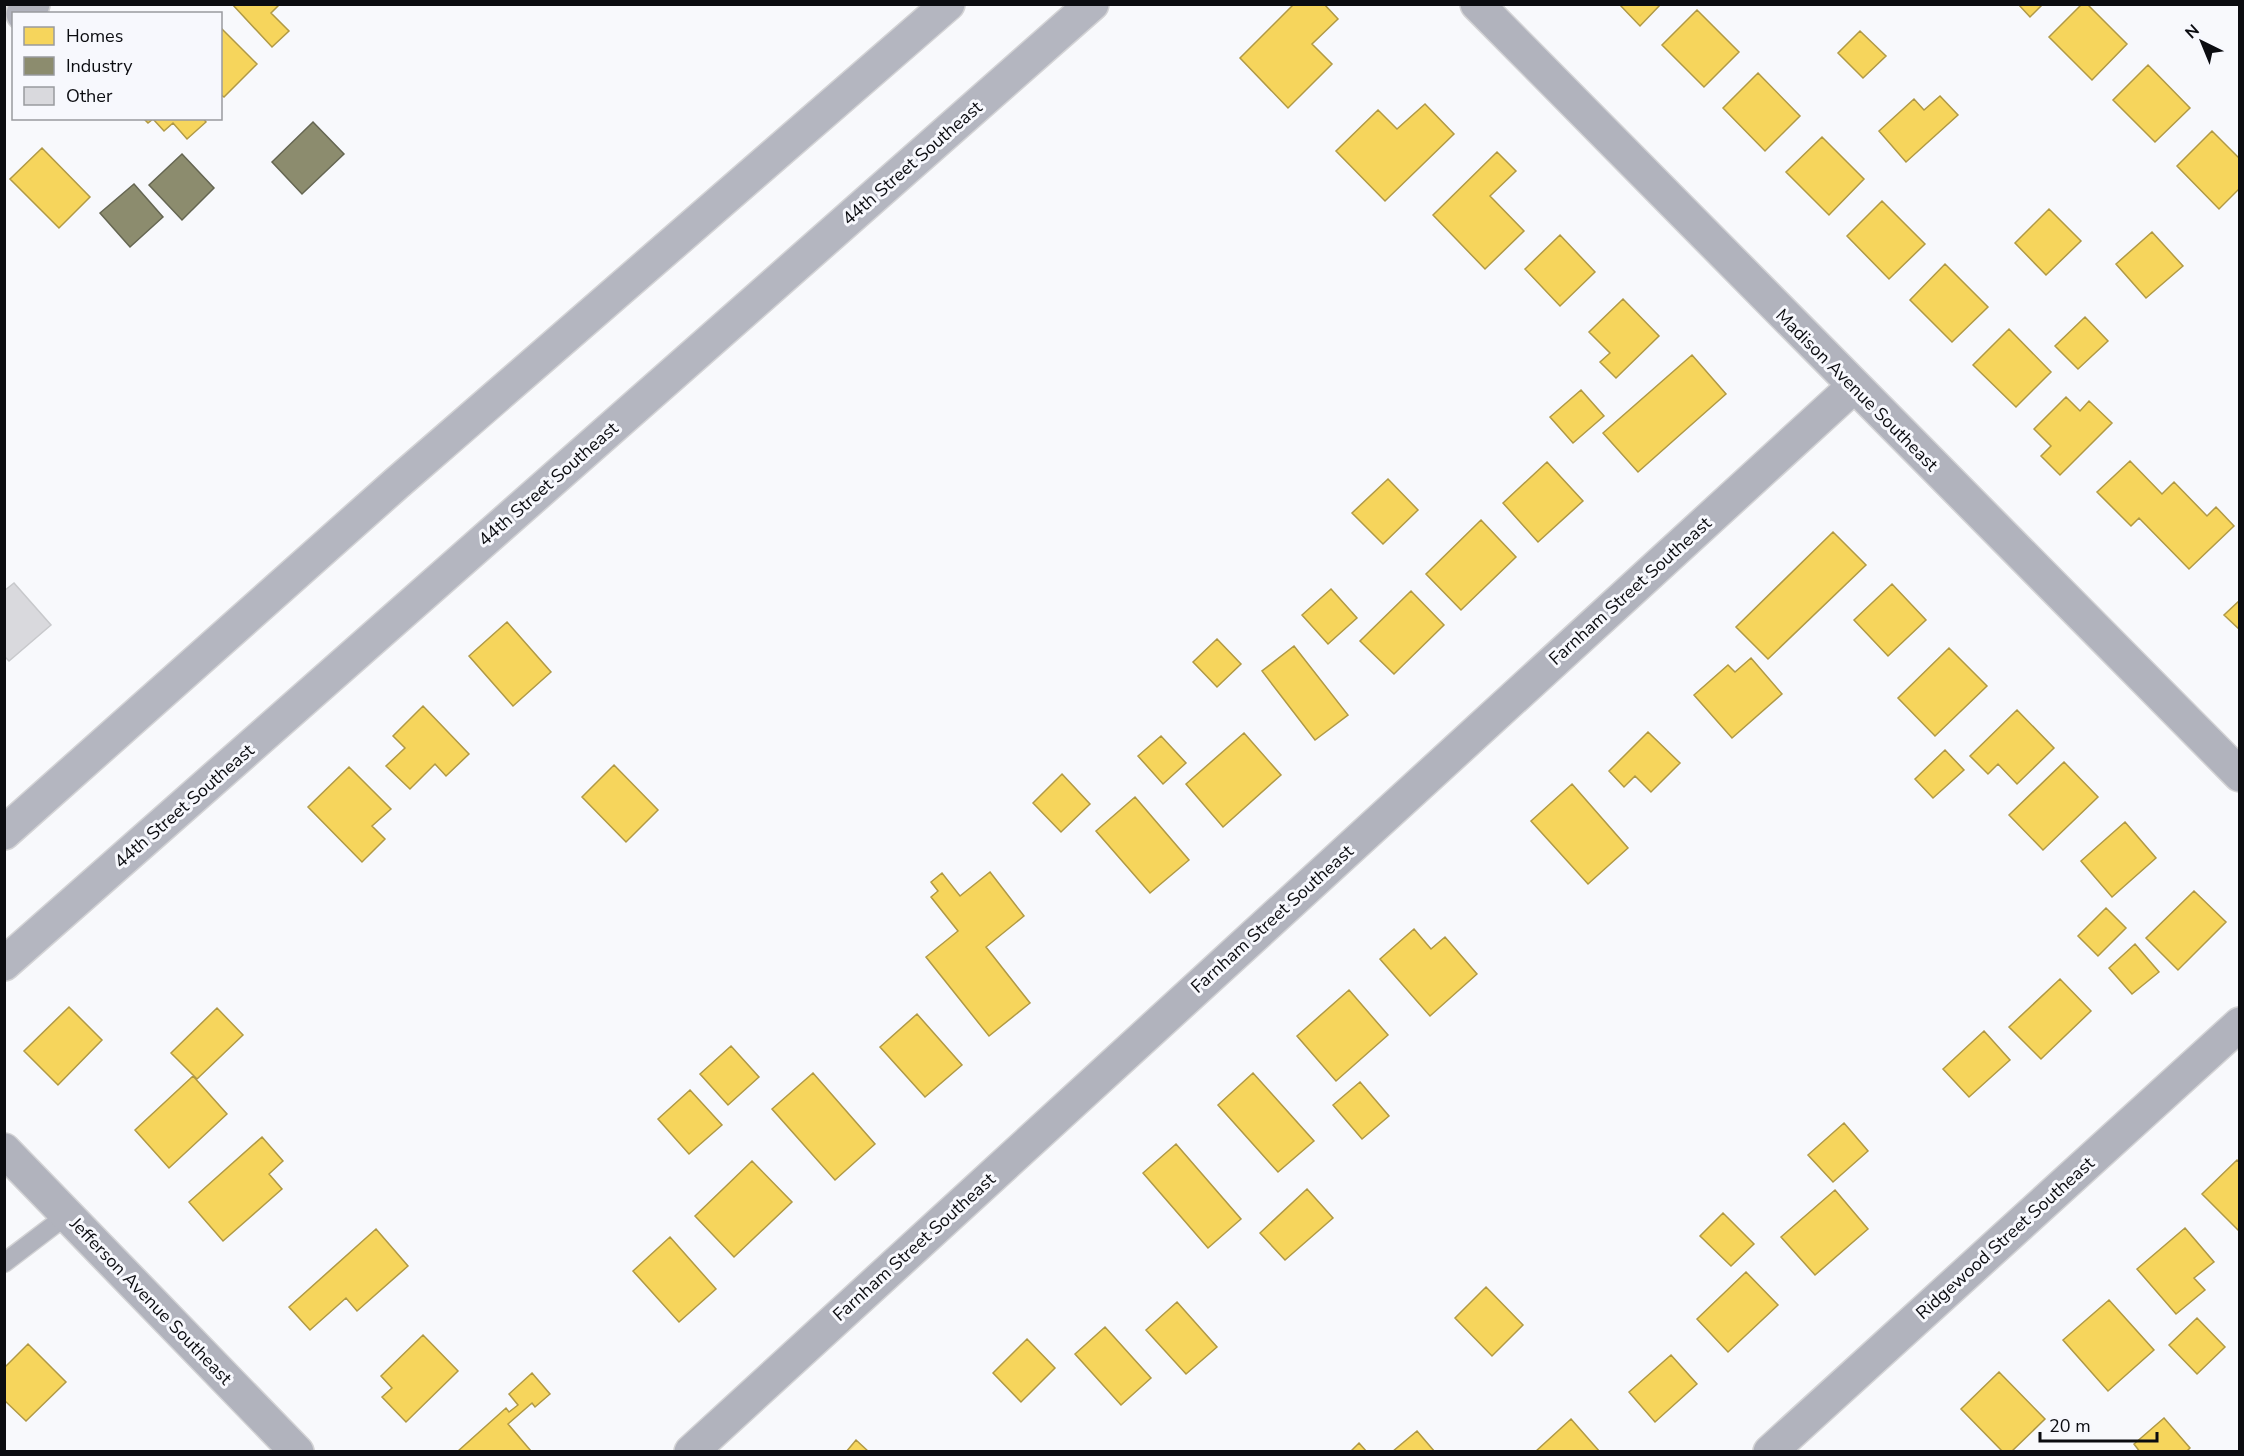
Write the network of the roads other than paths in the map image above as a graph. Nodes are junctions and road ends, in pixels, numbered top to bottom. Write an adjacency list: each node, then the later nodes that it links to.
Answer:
1 (948, 4): 6 (main road)
2 (1092, 4): 7 (main road, 44th Street Southeast)
3 (1477, 4): 4 (street, Madison Avenue Southeast)
4 (1853, 387): 5 (street, Madison Avenue Southeast); 13 (street, Farnham Street Southeast)
5 (2240, 775)
6 (4, 833)
7 (4, 964)
8 (2240, 1024): 14 (street, Ridgewood Street Southeast)
9 (4, 1150): 10 (street, Jefferson Avenue Southeast)
10 (67, 1215): 11 (lane); 12 (street, Jefferson Avenue Southeast)
11 (4, 1263)
12 (297, 1452)
13 (691, 1452)
14 (1770, 1452)

